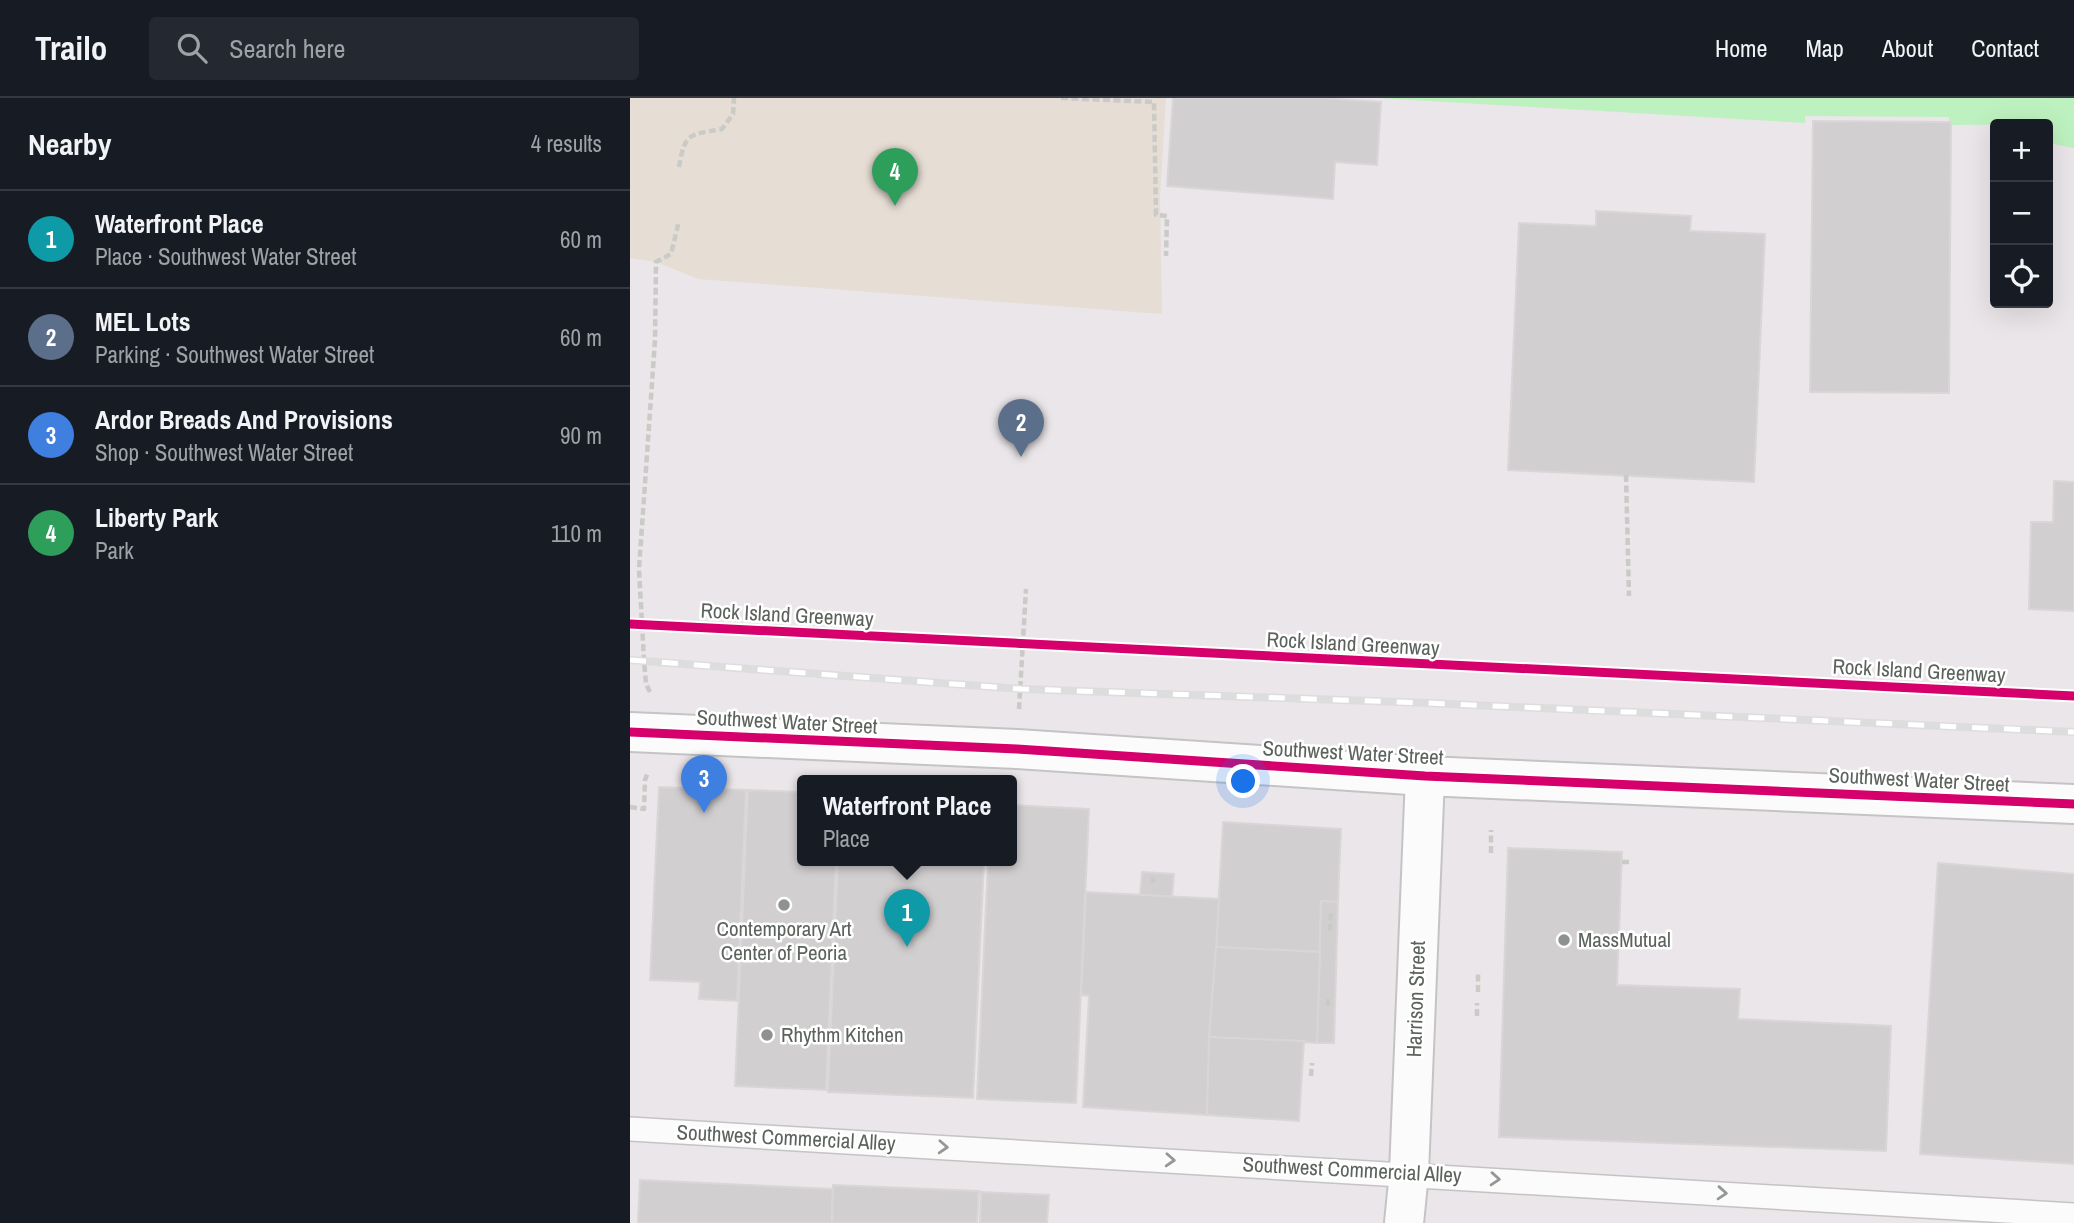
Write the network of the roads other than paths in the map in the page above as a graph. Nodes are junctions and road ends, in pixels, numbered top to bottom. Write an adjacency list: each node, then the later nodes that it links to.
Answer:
1 (630, 732): 2 (street, Southwest Water Street)
2 (1425, 776): 3 (street, Southwest Water Street); 5 (street, Harrison Street)
3 (2074, 804)
4 (630, 1129): 5 (lane, Southwest Commercial Alley, one-way to 5)
5 (1409, 1173): 6 (lane, Southwest Commercial Alley, one-way to 6); 7 (street, Harrison Street)
6 (2074, 1214)
7 (1404, 1223)

